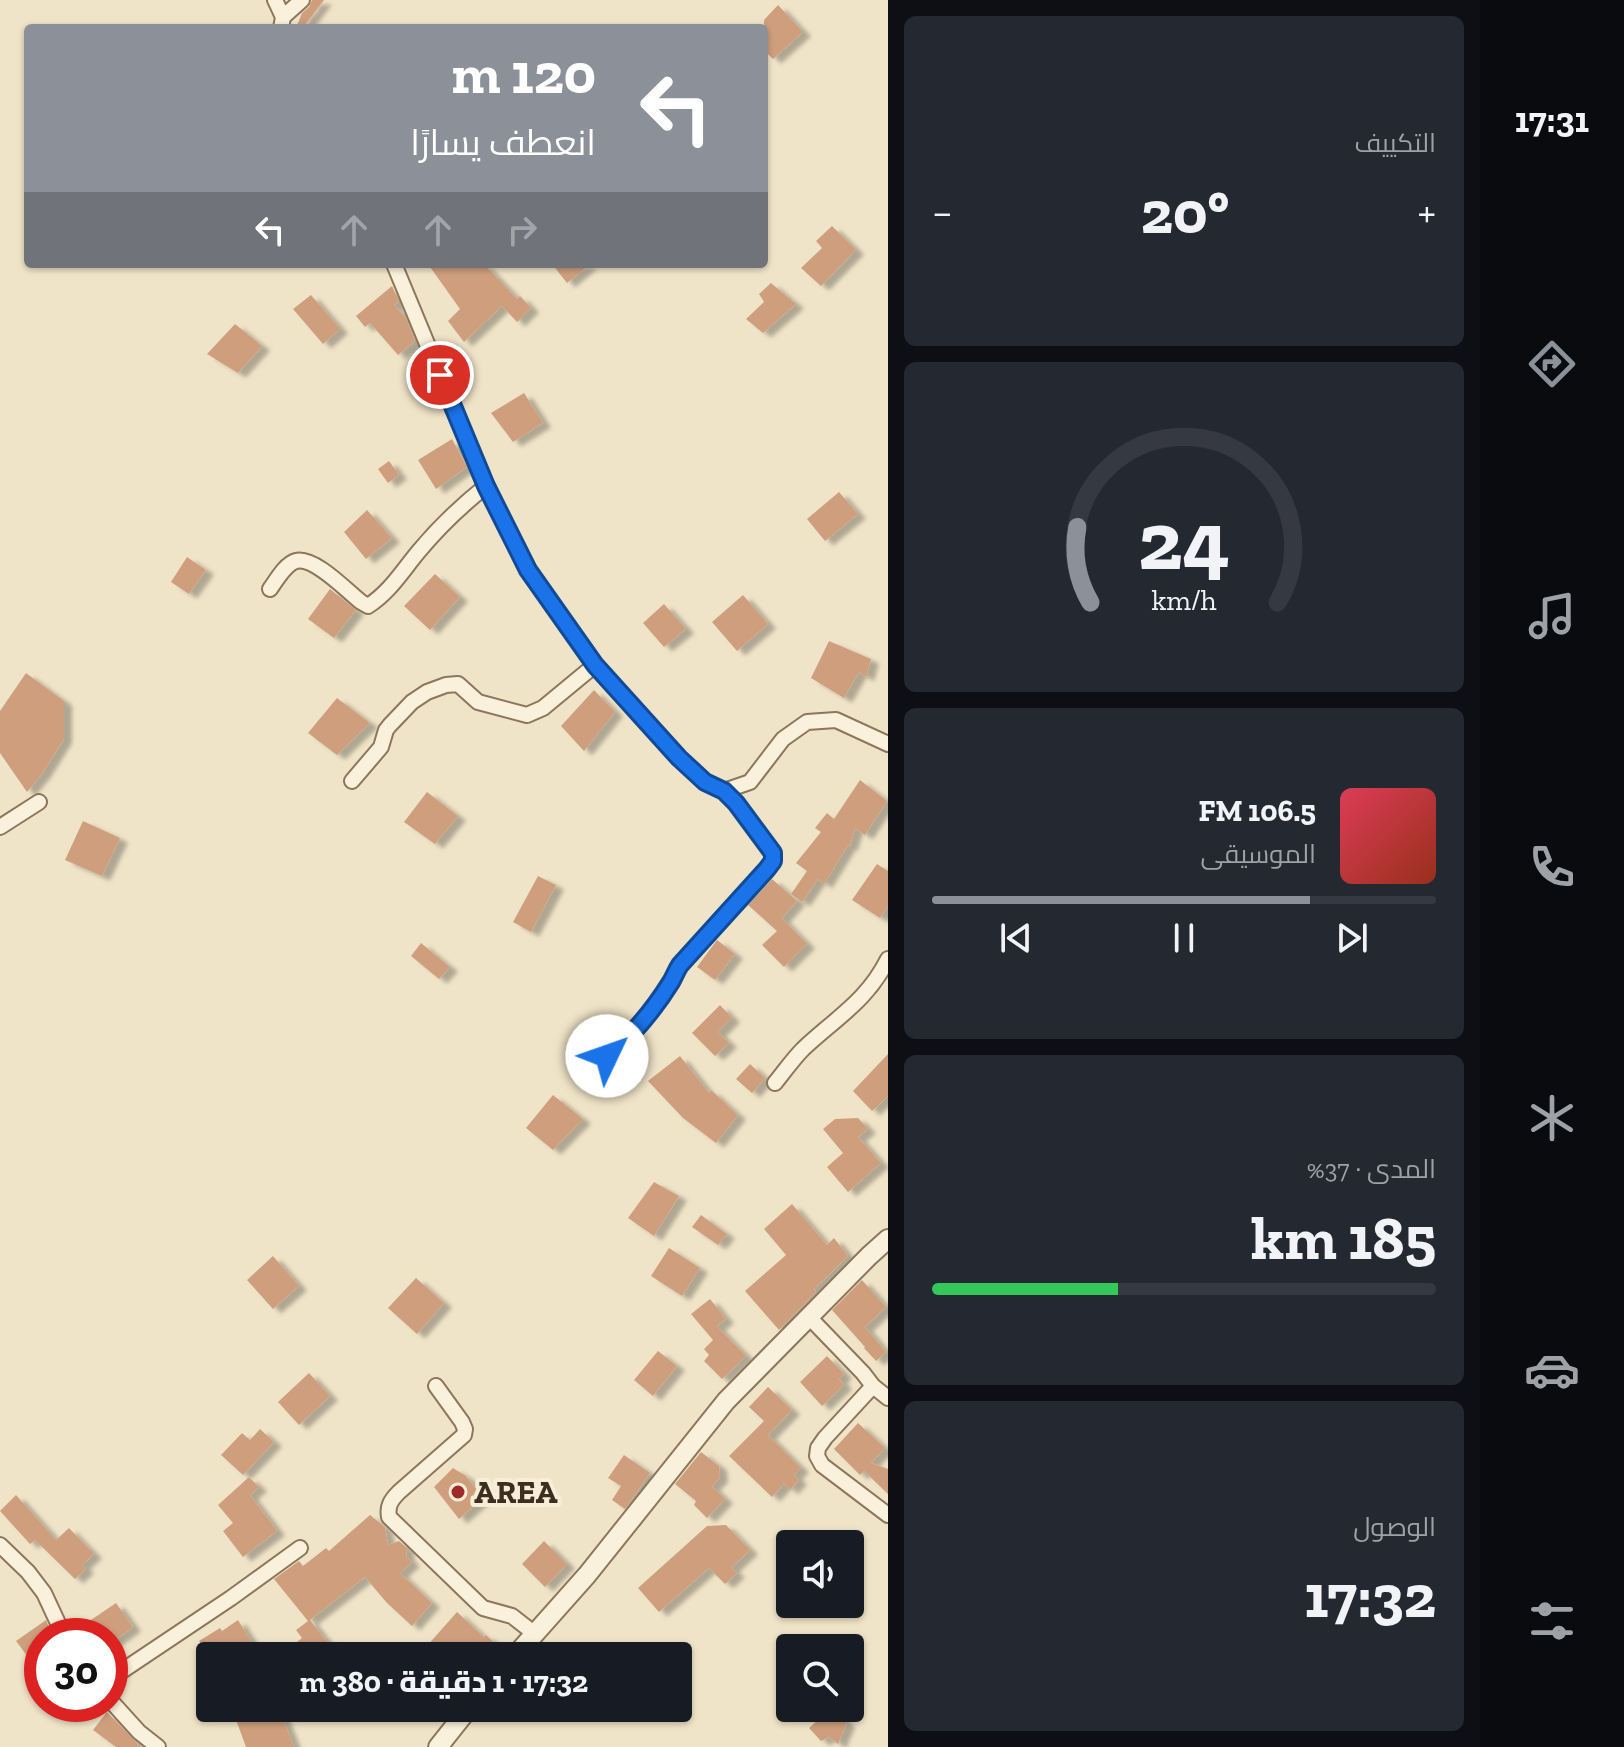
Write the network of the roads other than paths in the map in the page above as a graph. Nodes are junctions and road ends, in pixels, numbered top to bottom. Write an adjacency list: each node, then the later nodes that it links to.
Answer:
1 (275, 0): 3 (street)
2 (302, 0): 3 (street)
3 (282, 23)
4 (396, 268): 5 (street)
5 (486, 486): 6 (street); 7 (street)
6 (270, 589)
7 (595, 665): 9 (street); 10 (street)
8 (888, 744): 10 (street)
9 (352, 781)
10 (724, 791): 14 (street)
11 (39, 802): 12 (street)
12 (0, 827)
13 (888, 959): 15 (street)
14 (607, 1056)
15 (775, 1083)
16 (888, 1239): 17 (street)
17 (809, 1317): 19 (street); 25 (street)
18 (436, 1386): 25 (street)
19 (873, 1386): 20 (street); 21 (street)
20 (888, 1398)
21 (888, 1515)
22 (0, 1545): 24 (street)
23 (300, 1548): 27 (street)
24 (56, 1618)
25 (535, 1634): 26 (street)
26 (528, 1642)
27 (128, 1667)
28 (128, 1720): 30 (street)
29 (458, 1722): 31 (street)
30 (158, 1747)
31 (438, 1747)

